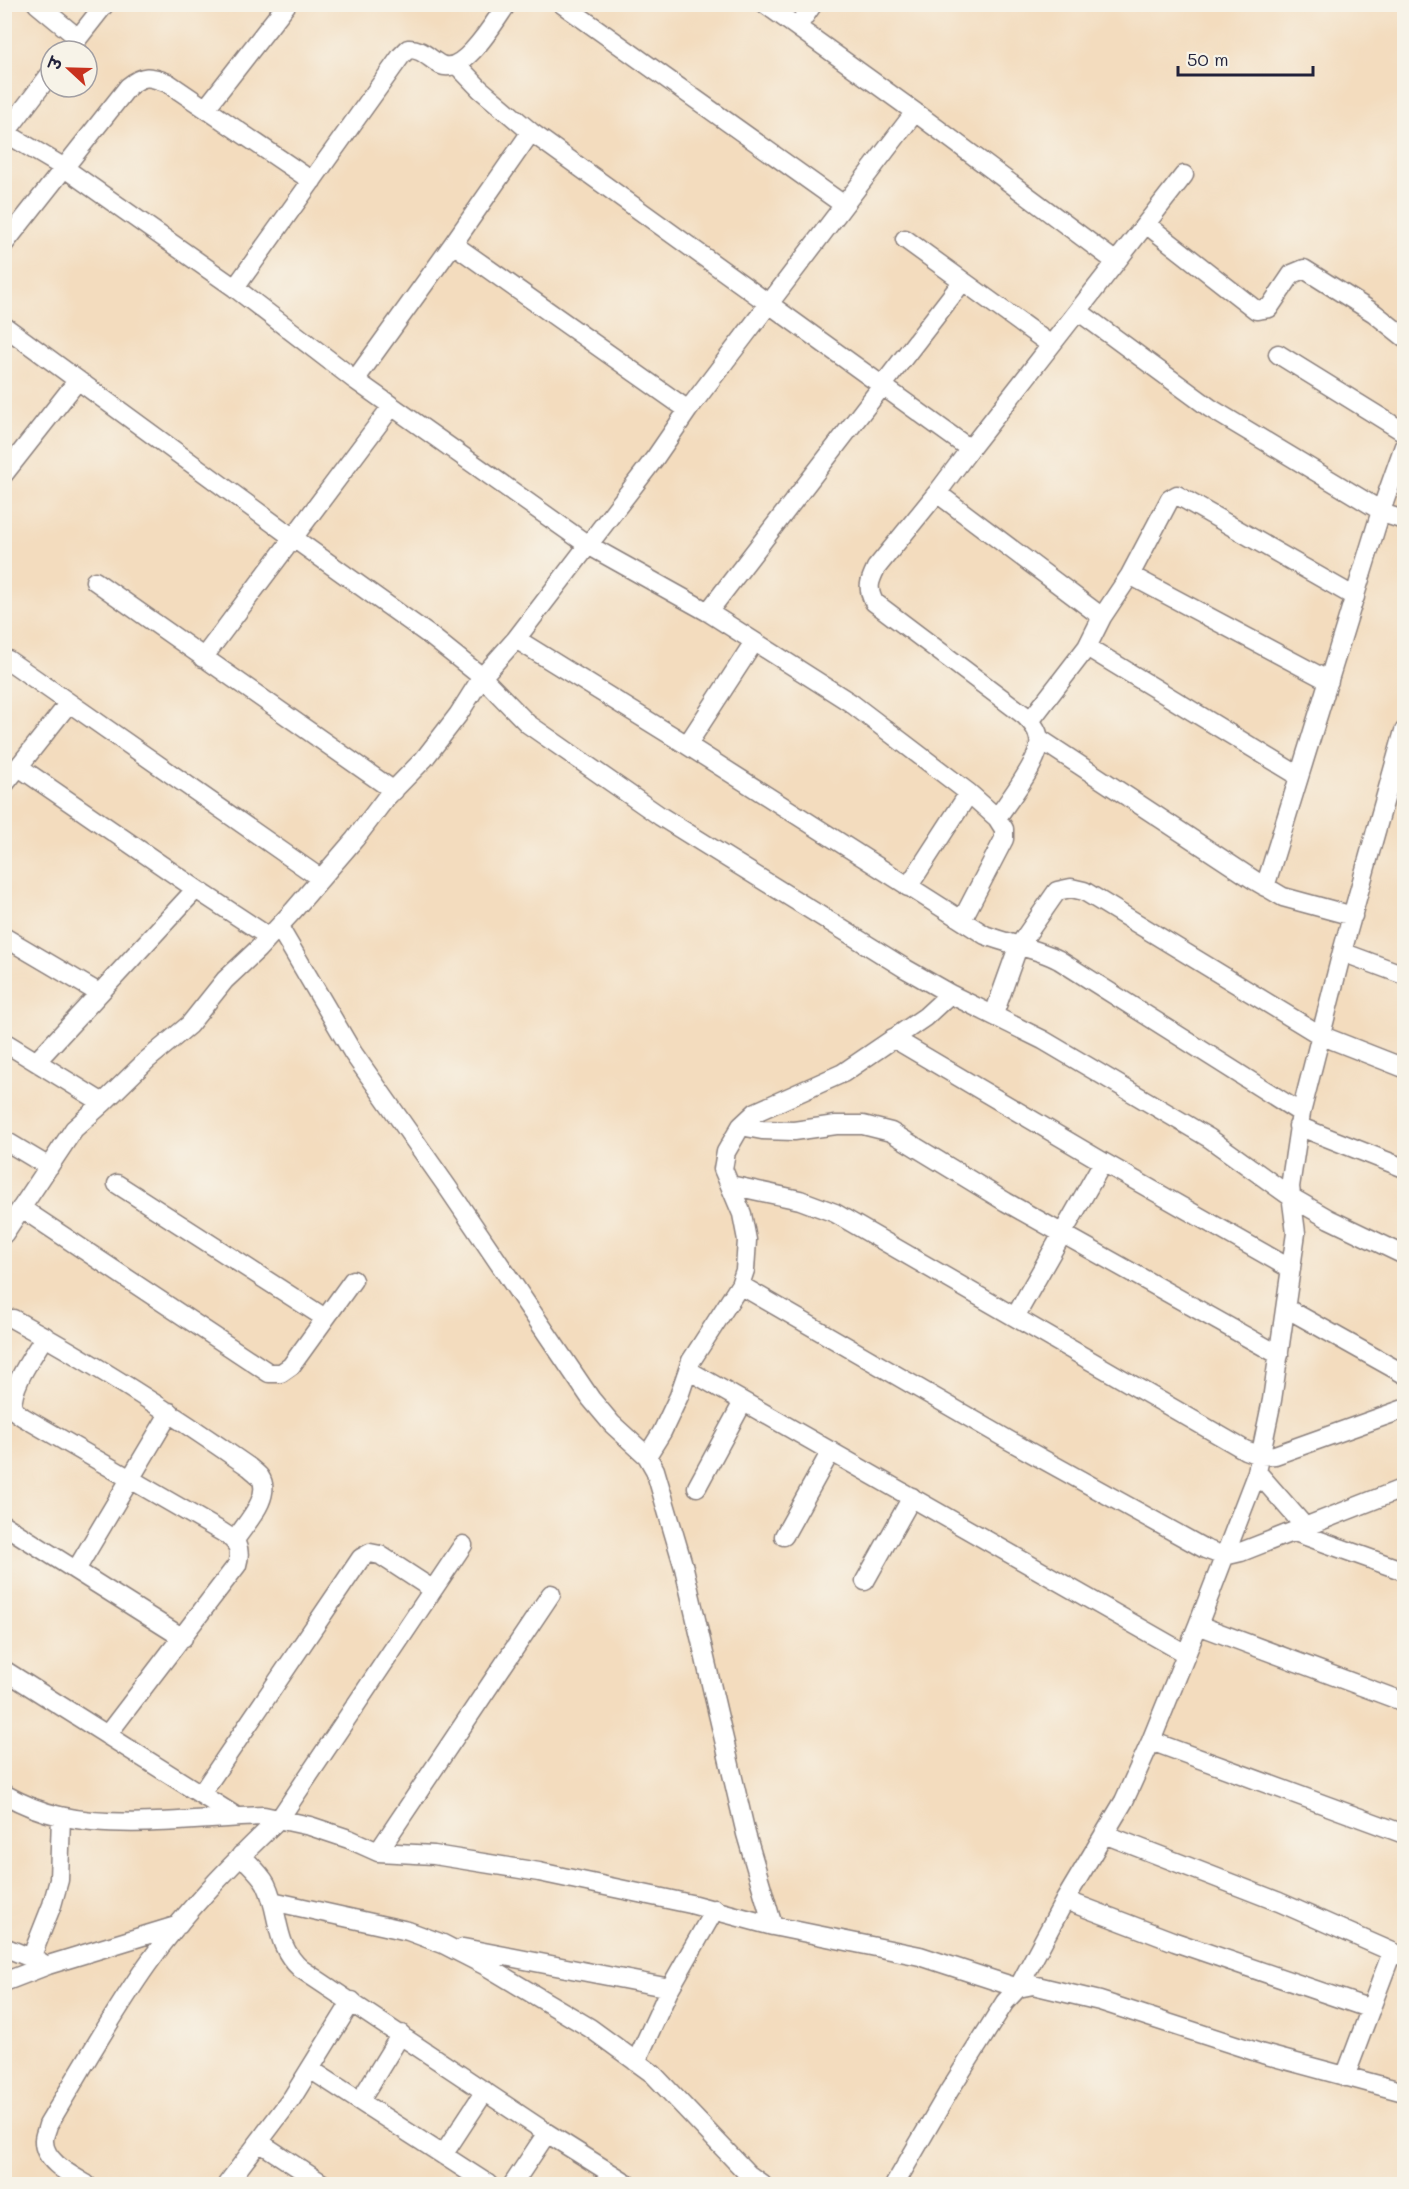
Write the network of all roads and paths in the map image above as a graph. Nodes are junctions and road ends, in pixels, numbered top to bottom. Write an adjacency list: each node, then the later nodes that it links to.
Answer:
1 (37, 4): 9 (street)
2 (105, 4): 10 (street)
3 (287, 4): 13 (street)
4 (507, 4): 11 (street)
5 (562, 4): 20 (street)
6 (765, 4): 8 (street)
7 (813, 4): 8 (street)
8 (797, 27): 14 (street)
9 (68, 39)
10 (77, 39)
11 (457, 65): 15 (street); 19 (street)
12 (39, 89): 16 (street)
13 (206, 108): 17 (street); 19 (street)
14 (915, 112): 20 (street); 25 (street)
15 (531, 132): 24 (street); 28 (street)
16 (5, 133): 17 (street)
17 (63, 167): 23 (street); 27 (street)
18 (1184, 175): 21 (street)
19 (312, 182): 27 (street)
20 (844, 205): 28 (street)
21 (1146, 224): 25 (street); 31 (street)
22 (905, 239): 26 (street)
23 (4, 244)
24 (453, 244): 35 (street); 38 (street)
25 (1116, 262): 29 (street)
26 (963, 281): 32 (street); 36 (street)
27 (235, 288): 35 (street)
28 (770, 304): 36 (street); 38 (street)
29 (1078, 311): 32 (street); 44 (street)
30 (4, 326): 34 (street)
31 (1404, 337)
32 (1051, 345): 41 (street)
33 (1278, 354): 39 (street)
34 (78, 380): 42 (street); 46 (street)
35 (355, 380): 37 (street)
36 (883, 386): 41 (street); 51 (street)
37 (392, 406): 46 (street); 47 (street)
38 (688, 410): 47 (street)
39 (1404, 432)
40 (1404, 446): 44 (street)
41 (970, 449): 43 (street)
42 (4, 474)
43 (937, 493): 52 (street); 61 (street)
44 (1381, 511): 45 (street); 50 (street)
45 (1404, 520)
46 (292, 537): 56 (street); 58 (street)
47 (588, 545): 51 (street); 53 (street)
48 (1130, 575): 50 (street); 52 (street); 59 (street)
49 (95, 581): 56 (street)
50 (1354, 597): 59 (street)
51 (708, 612): 54 (street)
52 (1102, 617): 55 (street)
53 (516, 639): 58 (street); 64 (street)
54 (754, 642): 64 (street); 69 (street)
55 (1088, 647): 61 (street); 66 (street)
56 (203, 658): 68 (street)
57 (6, 660): 60 (street)
58 (482, 677): 68 (street); 83 (street)
59 (1329, 681): 66 (street)
60 (69, 704): 65 (street); 71 (street)
61 (1030, 721): 63 (street)
62 (1404, 731): 75 (street)
63 (1040, 739): 70 (street); 73 (street)
64 (687, 745): 72 (street)
65 (19, 767): 67 (street); 74 (street)
66 (1299, 777): 73 (street)
67 (4, 785)
68 (394, 790): 71 (street)
69 (969, 794): 70 (street); 72 (street)
70 (997, 818): 76 (street)
71 (320, 878): 77 (street)
72 (908, 886): 76 (street)
73 (1265, 886): 75 (street)
74 (196, 889): 77 (street); 82 (street)
75 (1353, 916): 80 (street)
76 (962, 920): 79 (street)
77 (274, 932): 90 (street); 119 (street)
78 (4, 937): 82 (street)
79 (1018, 947): 84 (street); 85 (street); 91 (street)
80 (1342, 952): 81 (street); 85 (street)
81 (1404, 975)
82 (99, 993): 88 (street)
83 (950, 994): 84 (street); 86 (street)
84 (994, 1014): 99 (street)
85 (1320, 1035): 89 (street); 91 (street)
86 (893, 1038): 92 (street); 94 (street)
87 (4, 1042): 88 (street)
88 (36, 1062): 90 (street)
89 (1404, 1068)
90 (103, 1103): 95 (street)
91 (1299, 1120): 96 (street); 99 (street)
92 (741, 1126): 98 (street); 102 (street)
93 (4, 1140): 95 (street)
94 (1103, 1162): 102 (street); 104 (street)
95 (48, 1167): 100 (street)
96 (1404, 1168)
97 (117, 1184): 109 (street)
98 (730, 1185): 106 (street); 108 (street)
99 (1291, 1197): 103 (street); 104 (street)
100 (21, 1208): 101 (street); 109 (street)
101 (4, 1233)
102 (1061, 1233): 108 (street); 112 (street)
103 (1404, 1255)
104 (1292, 1269): 107 (street)
105 (353, 1280): 109 (street)
106 (740, 1285): 113 (street); 130 (street)
107 (1286, 1308): 112 (street); 114 (street)
108 (1015, 1317): 120 (street)
109 (325, 1318)
110 (13, 1319): 111 (street)
111 (45, 1336): 117 (street); 121 (street)
112 (1279, 1355): 120 (street)
113 (688, 1370): 115 (street); 119 (street)
114 (1404, 1374)
115 (743, 1402): 118 (street); 122 (street)
116 (1404, 1409): 120 (street)
117 (170, 1412): 121 (street); 128 (street)
118 (831, 1451): 124 (street); 127 (street)
119 (646, 1456): 156 (street)
120 (1259, 1464): 126 (street); 130 (street)
121 (130, 1479): 128 (street); 131 (street)
122 (698, 1487)
123 (1404, 1488): 126 (street)
124 (912, 1497): 133 (street); 138 (street)
125 (4, 1524): 131 (street)
126 (1301, 1530): 130 (street); 132 (street)
127 (784, 1536)
128 (235, 1540): 137 (street)
129 (463, 1545): 134 (street)
130 (1224, 1556): 136 (street)
131 (76, 1570): 137 (street)
132 (1404, 1570)
133 (865, 1581)
134 (432, 1589): 144 (street); 147 (street)
135 (551, 1594): 150 (street)
136 (1198, 1625): 138 (street); 140 (street)
137 (183, 1638): 141 (street)
138 (1186, 1654): 142 (street)
139 (4, 1670): 141 (street)
140 (1404, 1702)
141 (107, 1735): 144 (street)
142 (1151, 1741): 148 (street); 149 (street)
143 (4, 1794): 145 (street)
144 (201, 1794): 146 (street)
145 (61, 1816): 146 (street); 160 (street)
146 (237, 1816): 147 (street)
147 (280, 1818): 150 (street); 151 (street)
148 (1404, 1833)
149 (1104, 1834): 152 (street); 159 (street)
150 (378, 1852): 154 (street)
151 (241, 1855): 153 (street); 155 (street)
152 (1065, 1900): 163 (street); 165 (street)
153 (272, 1901): 157 (street); 164 (street)
154 (714, 1910): 156 (street); 162 (street)
155 (179, 1925): 160 (street); 177 (street)
156 (773, 1926): 163 (street)
157 (443, 1944): 162 (street); 167 (street)
158 (4, 1947): 160 (street)
159 (1398, 1955): 165 (street)
160 (40, 1961): 161 (street)
161 (4, 1982)
162 (670, 1988): 167 (street)
163 (1018, 1988): 169 (street); 184 (street)
164 (352, 2001): 166 (street); 168 (street)
165 (1371, 2009): 169 (street)
166 (401, 2034): 170 (street); 172 (street)
167 (636, 2062): 183 (street)
168 (310, 2069): 172 (street); 174 (street)
169 (1345, 2077): 171 (street)
170 (485, 2091): 173 (street); 175 (street)
171 (1404, 2092)
172 (360, 2101): 175 (street)
173 (547, 2133): 181 (street); 182 (street)
174 (259, 2142): 176 (street); 178 (street)
175 (443, 2155): 180 (street)
176 (302, 2178): 179 (street)
177 (86, 2184)
178 (227, 2184)
179 (323, 2184)
180 (488, 2184)
181 (513, 2184)
182 (628, 2184)
183 (762, 2184)
184 (895, 2184)

